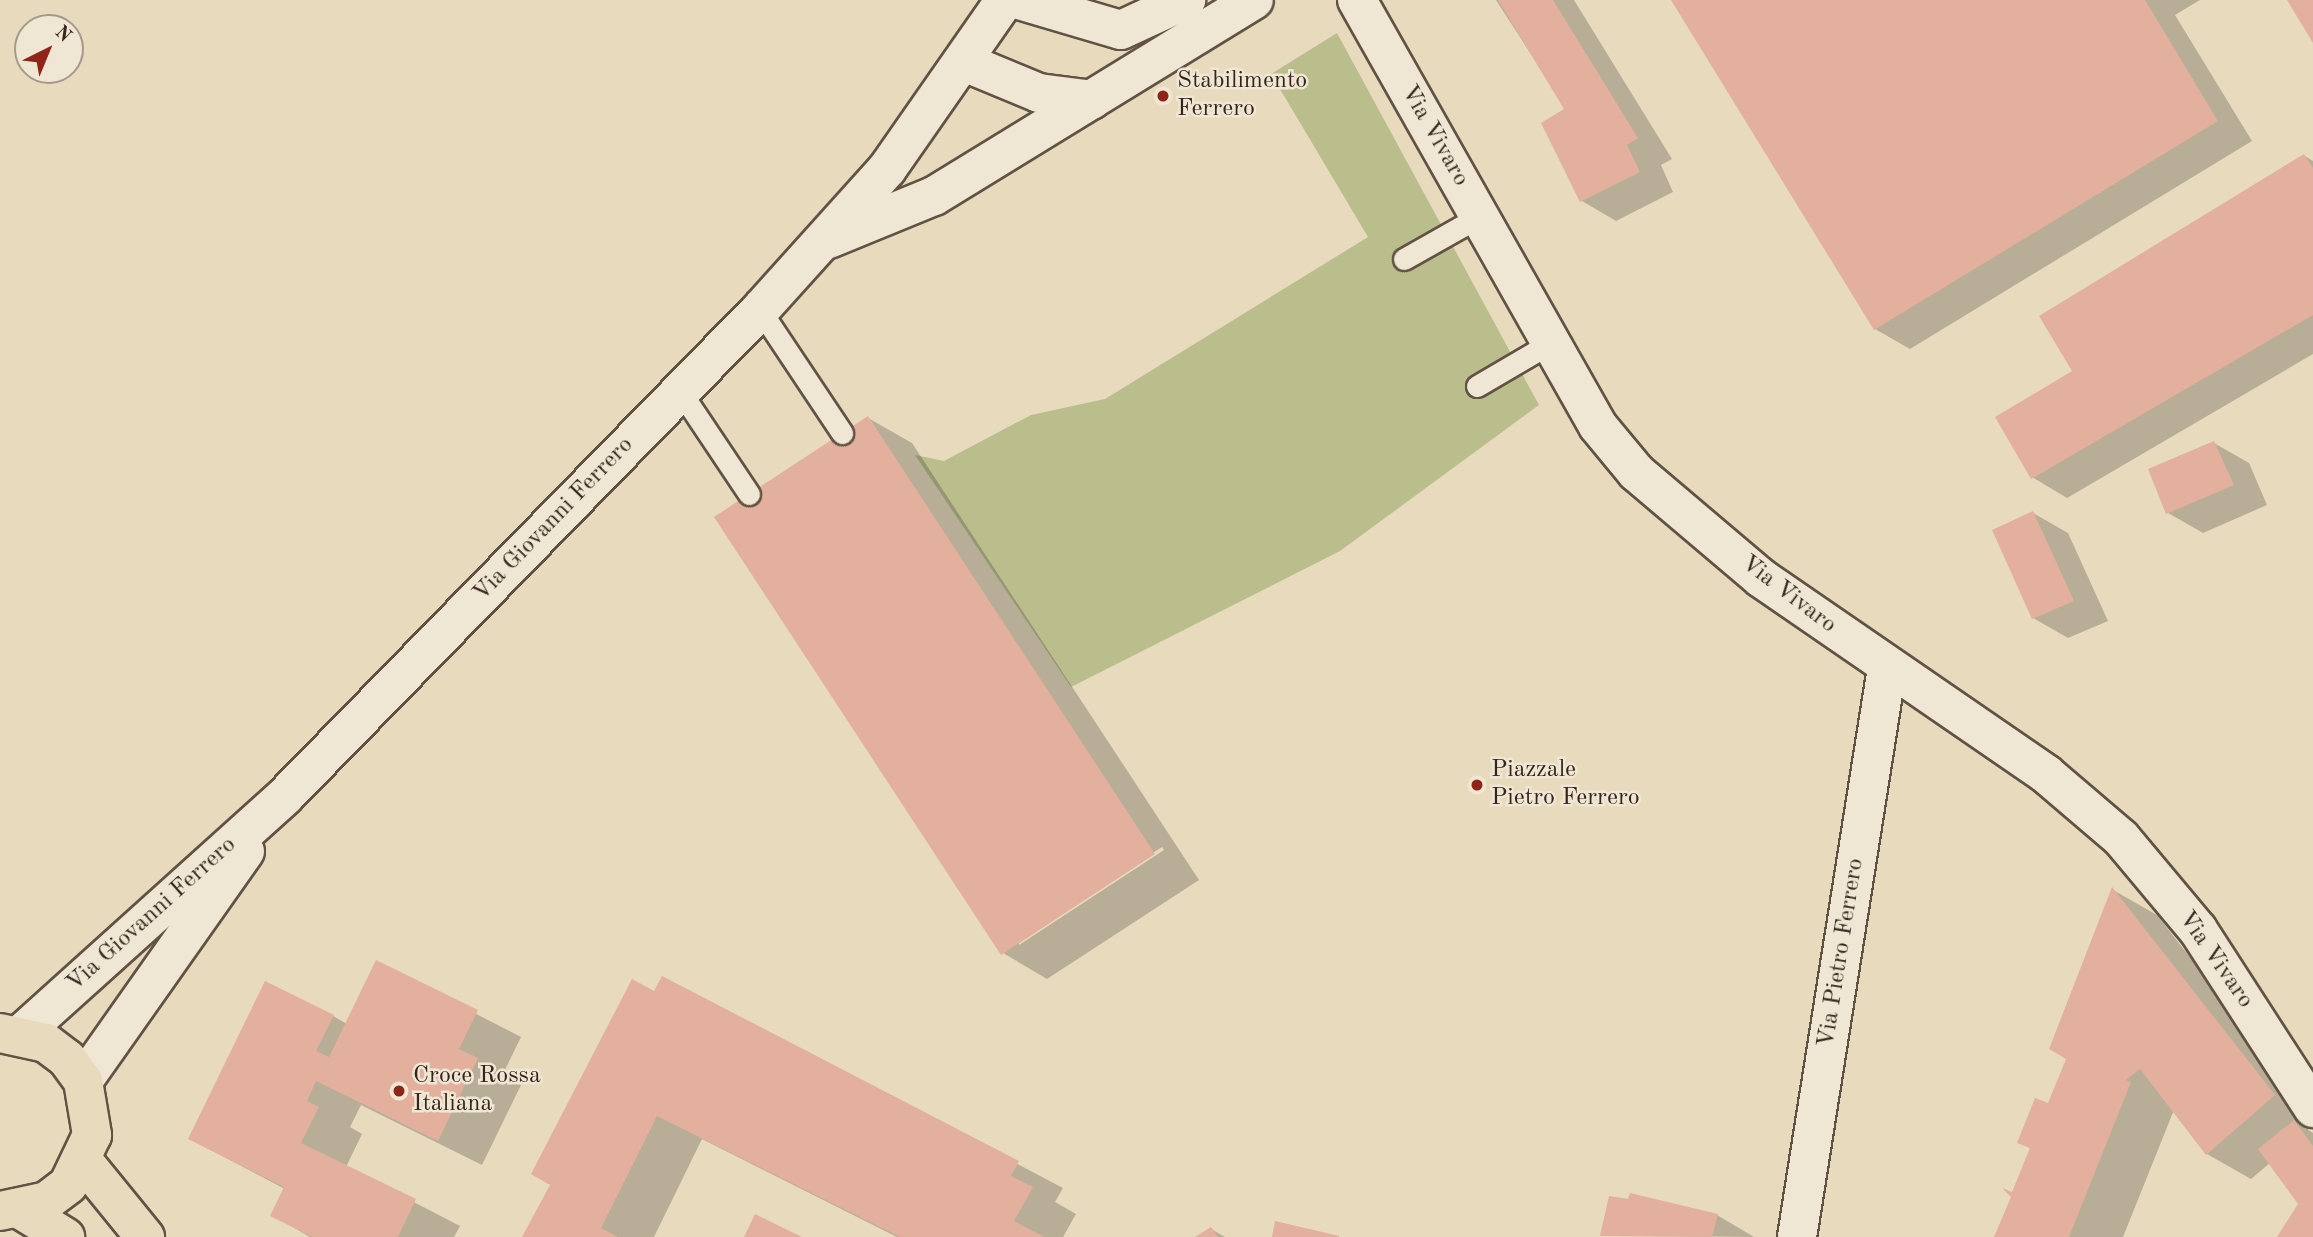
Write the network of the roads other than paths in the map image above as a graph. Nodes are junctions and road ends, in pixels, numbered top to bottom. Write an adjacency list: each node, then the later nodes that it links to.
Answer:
1 (1004, 0): 6 (street, Via Giovanni Ferrero)
2 (1019, 0): 3 (street)
3 (1186, 0)
4 (1254, 0): 7 (street, Via Giovanni Ferrero)
5 (1357, 0): 8 (street, Via Vivaro)
6 (964, 62): 7 (street); 9 (street, Via Giovanni Ferrero)
7 (1093, 100): 9 (street, Via Giovanni Ferrero)
8 (1480, 216): 10 (lane); 12 (street, Via Vivaro)
9 (820, 243): 11 (street, Via Giovanni Ferrero)
10 (1404, 259)
11 (760, 310): 14 (street, Via Giovanni Ferrero); 15 (lane)
12 (1552, 342): 13 (lane); 17 (street, Via Vivaro)
13 (1477, 386)
14 (680, 391): 16 (lane); 18 (street, Via Giovanni Ferrero)
15 (842, 433)
16 (749, 494)
17 (1887, 668): 21 (street, Via Vivaro); 26 (street, Via Pietro Ferrero)
18 (285, 796): 19 (street, Via Giovanni Ferrero); 20 (street, Via Giovanni Ferrero)
19 (10, 1034): 20 (main road)
20 (83, 1080): 22 (main road)
21 (2309, 1102)
22 (84, 1162): 23 (main road); 25 (main road)
23 (11, 1210): 24 (main road)
24 (65, 1237)
25 (145, 1237)
26 (1797, 1237)

